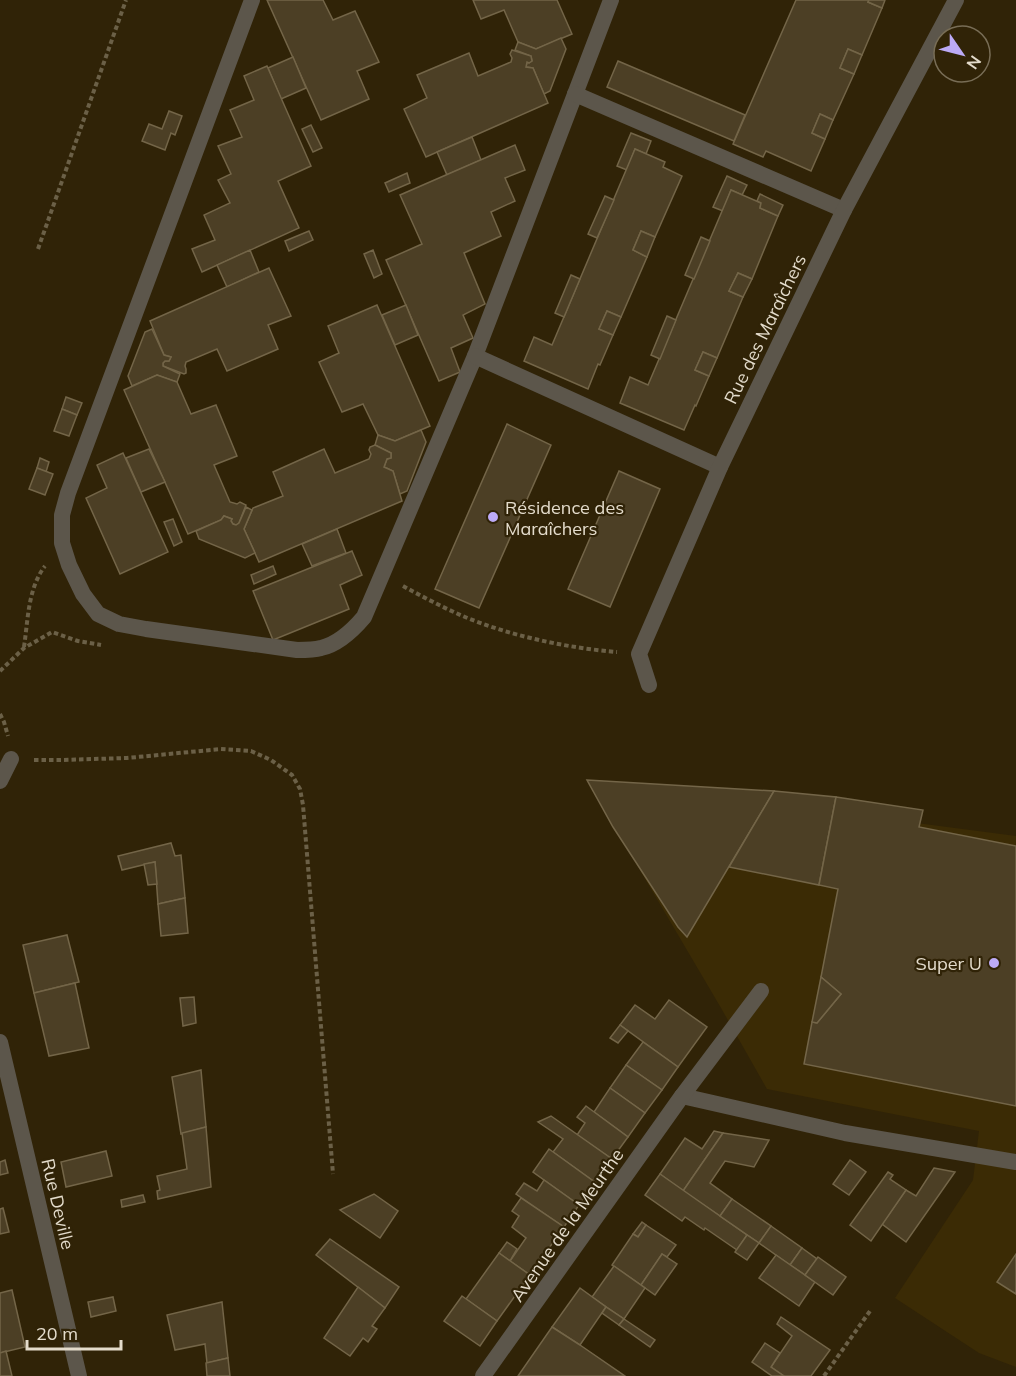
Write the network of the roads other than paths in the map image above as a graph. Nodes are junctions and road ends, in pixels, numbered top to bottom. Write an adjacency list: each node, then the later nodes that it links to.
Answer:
1 (252, 0): 6 (street)
2 (611, 0): 4 (street)
3 (956, 0): 5 (street, Rue des Maraîchers)
4 (575, 94): 5 (street); 6 (street)
5 (844, 210): 7 (street, Rue des Maraîchers)
6 (475, 356): 7 (street)
7 (720, 466): 8 (street, Rue des Maraîchers)
8 (649, 684)
9 (11, 759): 10 (street)
10 (0, 781)
11 (761, 991): 13 (street, Avenue de la Meurthe)
12 (0, 1042): 15 (street, Rue Deville)
13 (682, 1096): 14 (street); 16 (street, Avenue de la Meurthe)
14 (1016, 1162)
15 (79, 1376)
16 (483, 1376)

